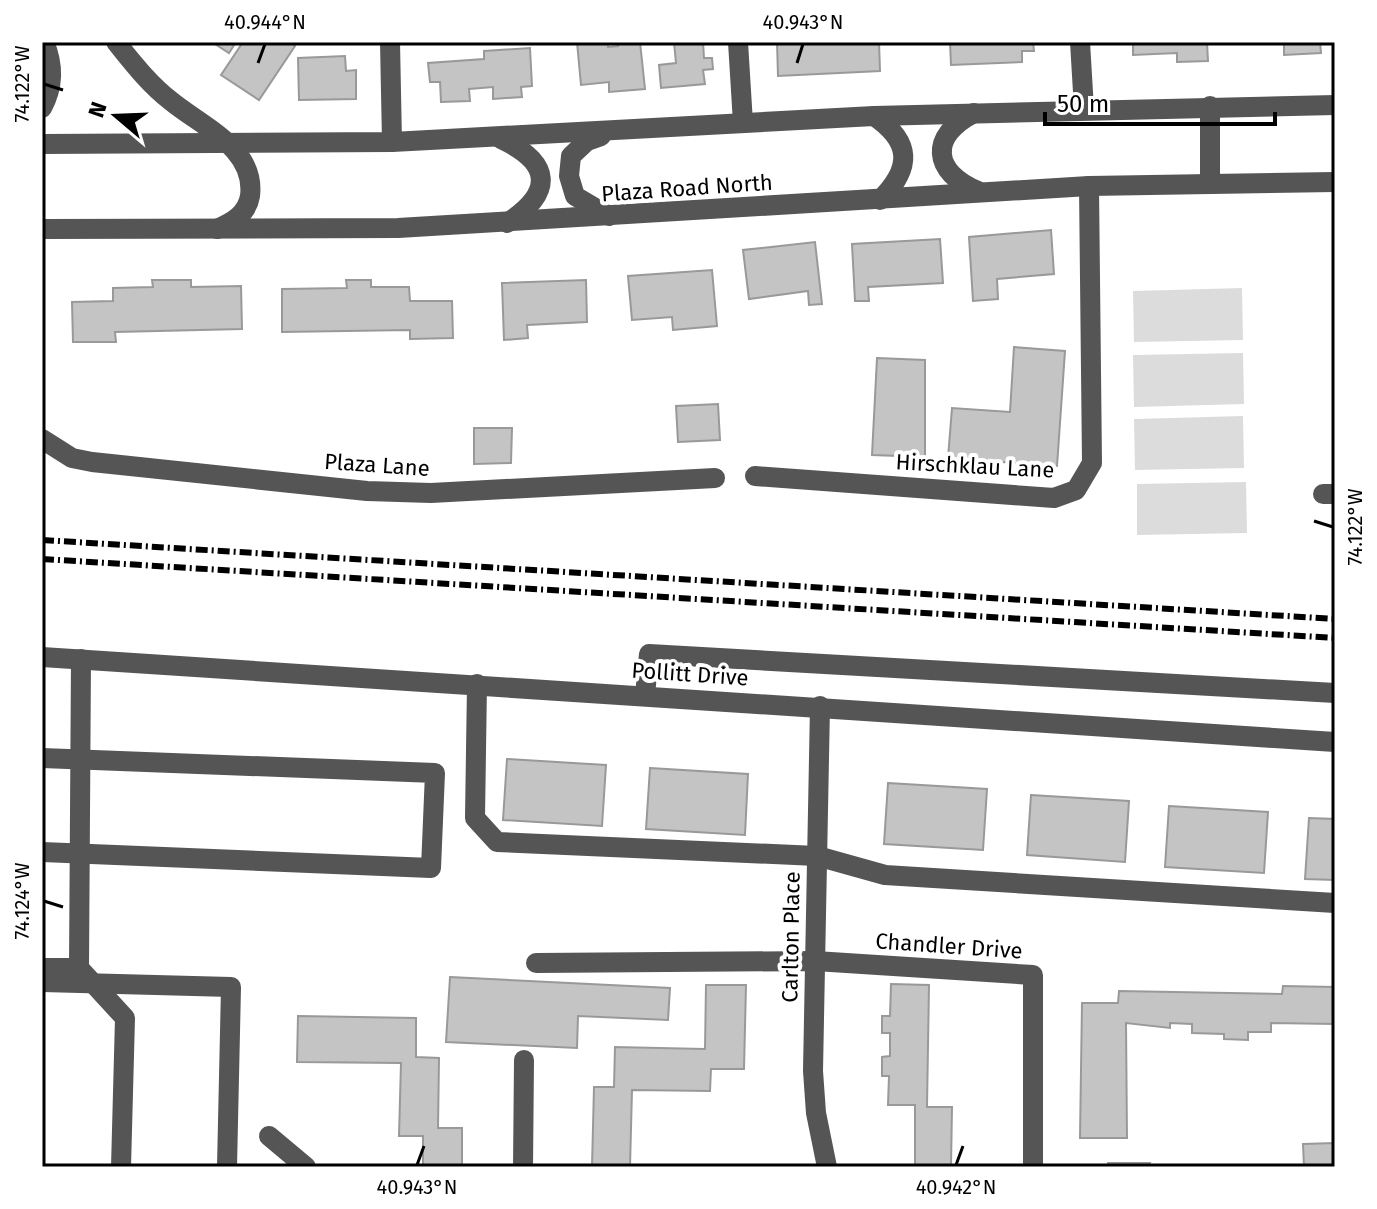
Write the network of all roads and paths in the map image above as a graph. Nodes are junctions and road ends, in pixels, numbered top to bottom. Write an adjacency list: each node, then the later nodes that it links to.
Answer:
1 (44, 42): 8 (street)
2 (116, 42): 17 (street)
3 (390, 42): 15 (street)
4 (738, 42): 12 (street)
5 (1080, 42): 9 (street)
6 (1335, 105): 7 (street)
7 (1210, 106): 9 (street); 19 (street)
8 (42, 108)
9 (1084, 109): 10 (street)
10 (974, 113): 11 (street); 21 (street)
11 (874, 116): 12 (street); 22 (street)
12 (743, 123): 13 (street)
13 (612, 132): 14 (street); 23 (street)
14 (500, 139): 15 (street); 24 (street)
15 (392, 142): 17 (street)
16 (42, 144): 17 (street)
17 (228, 144): 26 (street)
18 (1335, 182): 19 (street, Plaza Road North)
19 (1210, 183): 20 (street, Plaza Road North)
20 (1089, 186): 21 (street, Plaza Road North); 28 (street, Hirschklau Lane)
21 (981, 192): 22 (street, Plaza Road North)
22 (880, 200): 23 (street, Plaza Road North)
23 (611, 217): 24 (street, Plaza Road North)
24 (507, 223): 26 (street, Plaza Road North)
25 (42, 229): 26 (street, Plaza Road North)
26 (214, 231)
27 (42, 439): 29 (street, Plaza Lane)
28 (755, 476)
29 (715, 478)
30 (42, 657): 31 (street, Pollitt Drive)
31 (81, 659): 32 (street, Pollitt Drive); 38 (street)
32 (477, 684): 34 (street, Pollitt Drive); 41 (street)
33 (1335, 693): 34 (street)
34 (645, 695): 35 (street, Pollitt Drive)
35 (820, 706): 36 (street, Pollitt Drive); 41 (street, Carlton Place)
36 (1335, 742)
37 (42, 758): 38 (street)
38 (80, 758): 40 (street); 40 (street)
39 (42, 852): 40 (street)
40 (80, 853): 46 (street)
41 (817, 856): 42 (street); 43 (street, Carlton Place)
42 (1335, 903)
43 (815, 961): 44 (street); 55 (street, Carlton Place); 56 (street, Chandler Drive)
44 (536, 963)
45 (42, 968): 46 (street)
46 (79, 968): 48 (street)
47 (42, 982): 48 (street)
48 (94, 983): 51 (street); 52 (street)
49 (524, 1060): 54 (street)
50 (269, 1136): 53 (street)
51 (121, 1167)
52 (227, 1167)
53 (306, 1167)
54 (523, 1167)
55 (827, 1167)
56 (1033, 1167)

